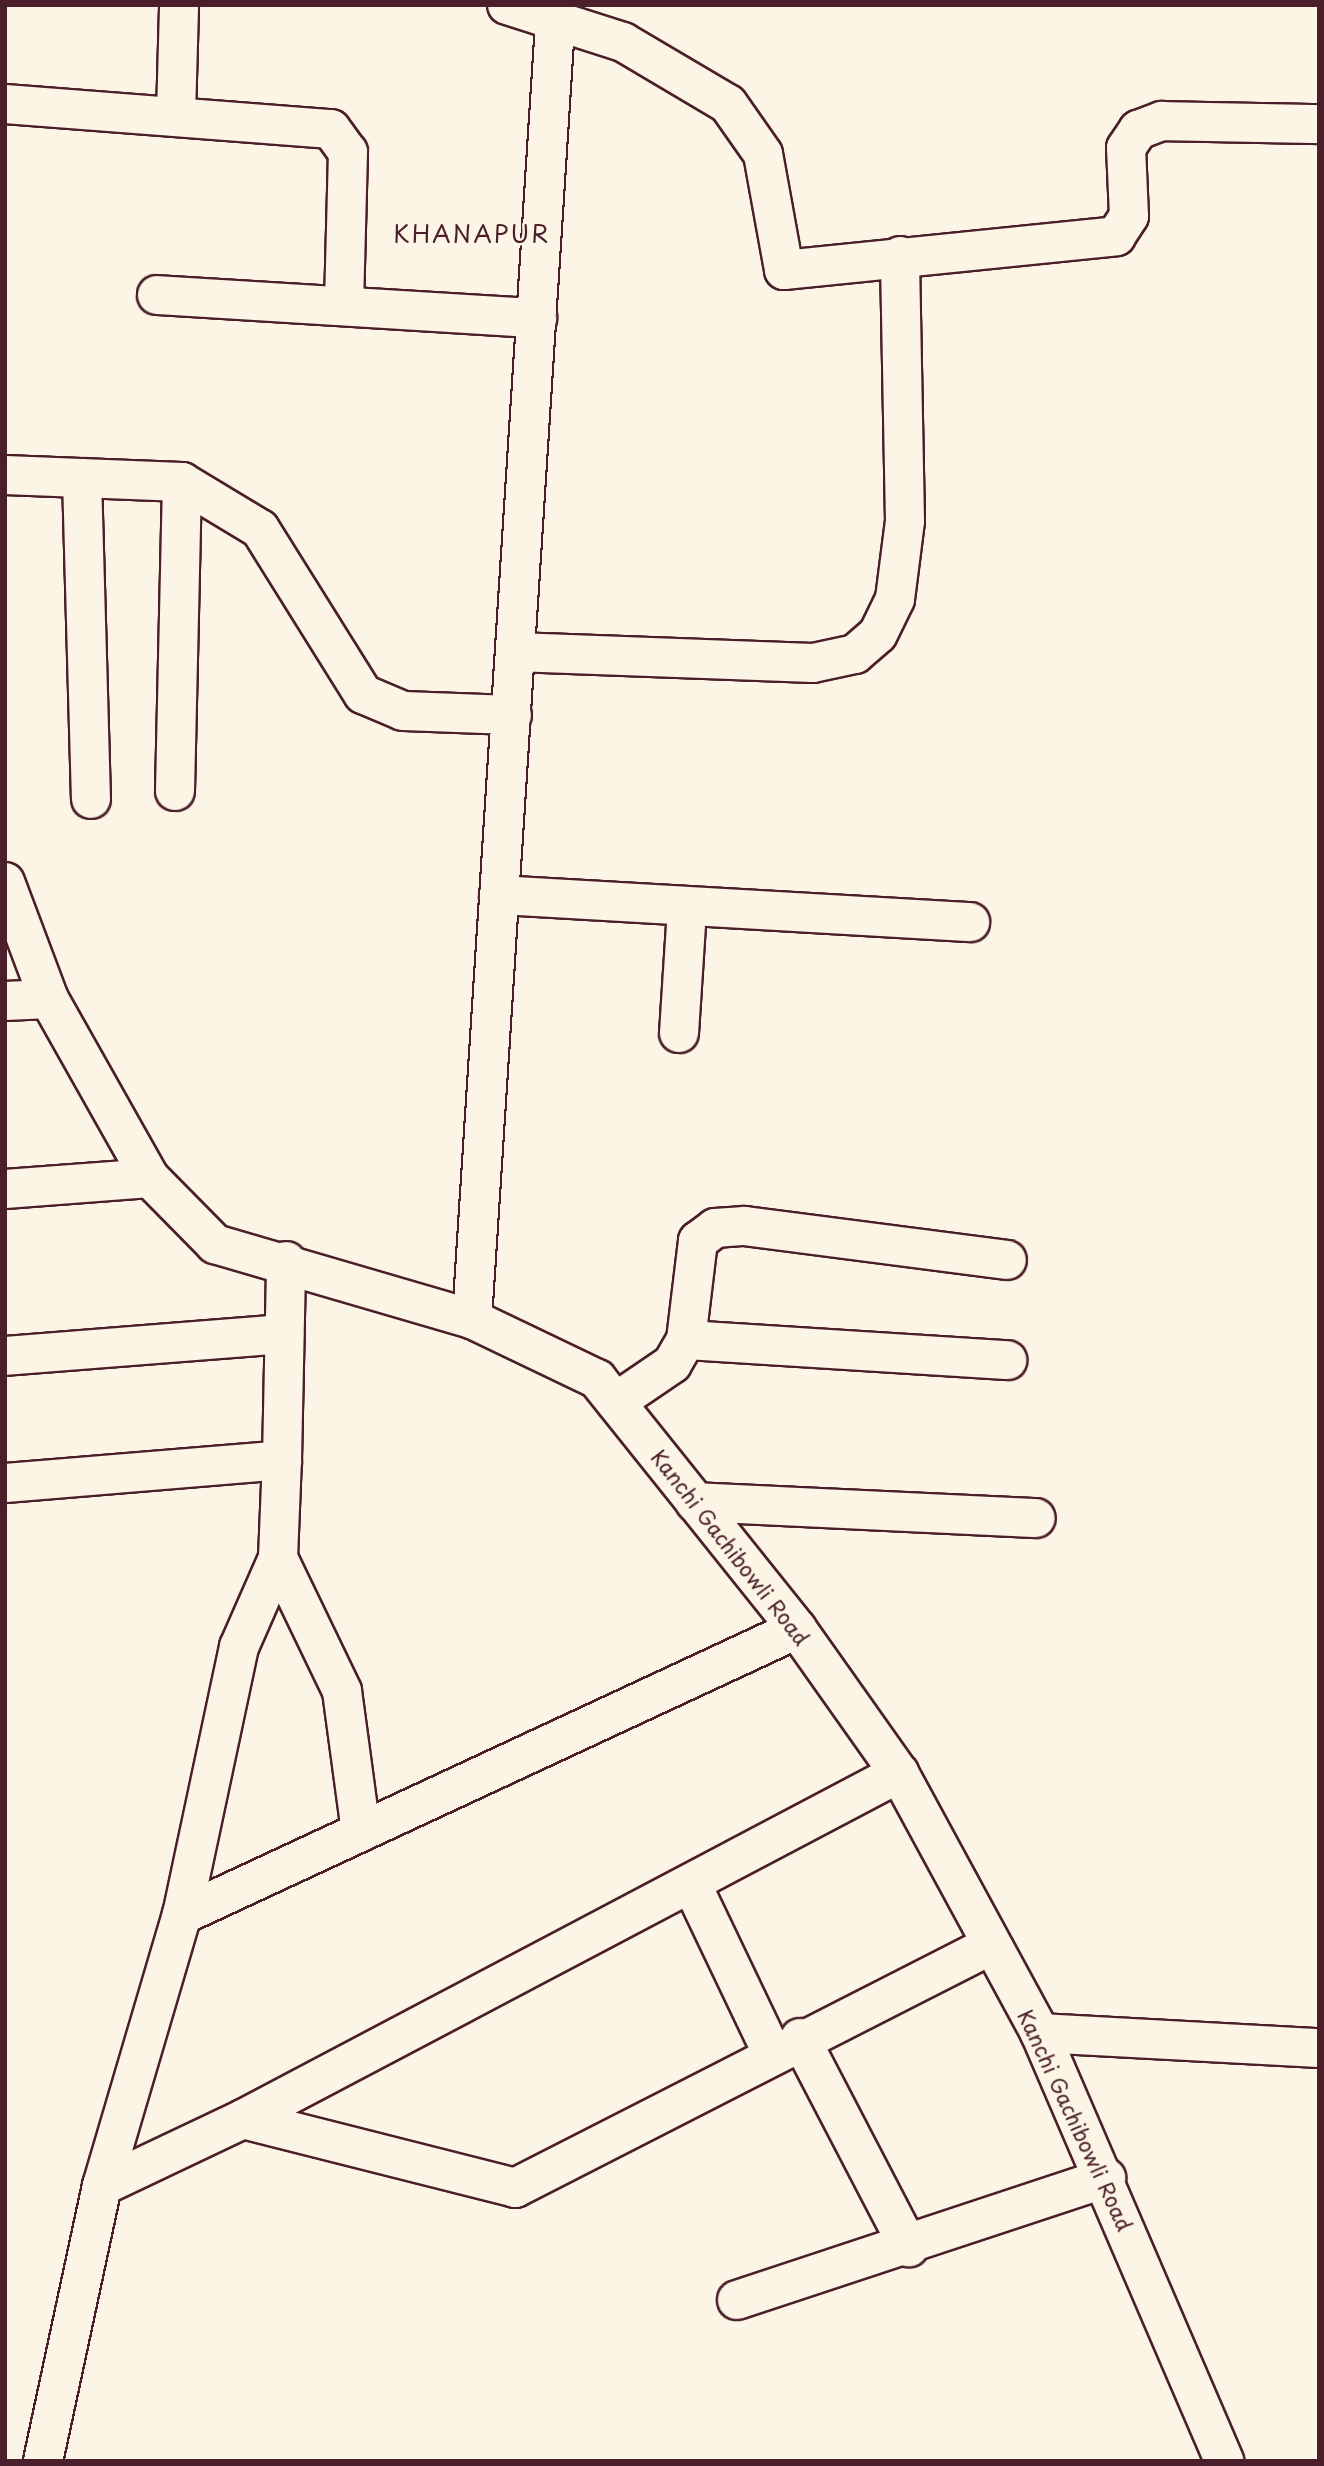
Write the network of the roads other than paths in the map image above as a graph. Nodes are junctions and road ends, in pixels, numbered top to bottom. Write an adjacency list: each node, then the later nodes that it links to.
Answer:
1 (179, 5): 5 (street)
2 (507, 5): 3 (street)
3 (555, 24): 7 (street); 10 (street)
4 (5, 104): 5 (street)
5 (176, 115): 9 (street)
6 (1319, 124): 7 (street)
7 (900, 256): 14 (street)
8 (157, 295): 9 (street)
9 (344, 306): 10 (street)
10 (537, 318): 14 (street)
11 (5, 475): 12 (street)
12 (82, 478): 13 (street); 17 (street)
13 (182, 482): 15 (street); 16 (street)
14 (515, 652): 15 (street)
15 (512, 715): 19 (street)
16 (175, 791)
17 (91, 799)
18 (5, 883): 22 (street, Kanchi Gachibowli Road)
19 (499, 895): 20 (street); 29 (street)
20 (687, 909): 21 (street); 24 (street)
21 (970, 922)
22 (49, 999): 23 (street); 25 (street, Kanchi Gachibowli Road)
23 (5, 1001)
24 (679, 1033)
25 (150, 1178): 26 (street); 28 (street, Kanchi Gachibowli Road)
26 (5, 1189)
27 (1007, 1260): 31 (street)
28 (286, 1261): 29 (street, Kanchi Gachibowli Road); 30 (street)
29 (472, 1319): 34 (street, Kanchi Gachibowli Road)
30 (284, 1334): 32 (street); 35 (street)
31 (686, 1340): 33 (street); 34 (street)
32 (5, 1356)
33 (1007, 1360)
34 (616, 1402): 37 (street, Kanchi Gachibowli Road)
35 (282, 1460): 36 (street); 39 (street)
36 (5, 1483)
37 (695, 1502): 38 (street); 40 (street, Kanchi Gachibowli Road)
38 (1036, 1518)
39 (278, 1558): 42 (street); 44 (street)
40 (797, 1629): 41 (street, Kanchi Gachibowli Road); 42 (street)
41 (900, 1773): 43 (street); 45 (street, Kanchi Gachibowli Road)
42 (361, 1832): 44 (street)
43 (692, 1885): 47 (street); 49 (street)
44 (182, 1916): 51 (street)
45 (989, 1946): 46 (street, Kanchi Gachibowli Road); 47 (street)
46 (1040, 2033): 48 (street); 50 (street, Kanchi Gachibowli Road)
47 (786, 2046): 49 (street); 52 (street)
48 (1319, 2048)
49 (243, 2119): 51 (street)
50 (1106, 2178): 52 (street); 55 (street, Kanchi Gachibowli Road)
51 (102, 2186): 54 (street)
52 (909, 2247): 53 (street)
53 (737, 2300)
54 (43, 2461)
55 (1224, 2461)

